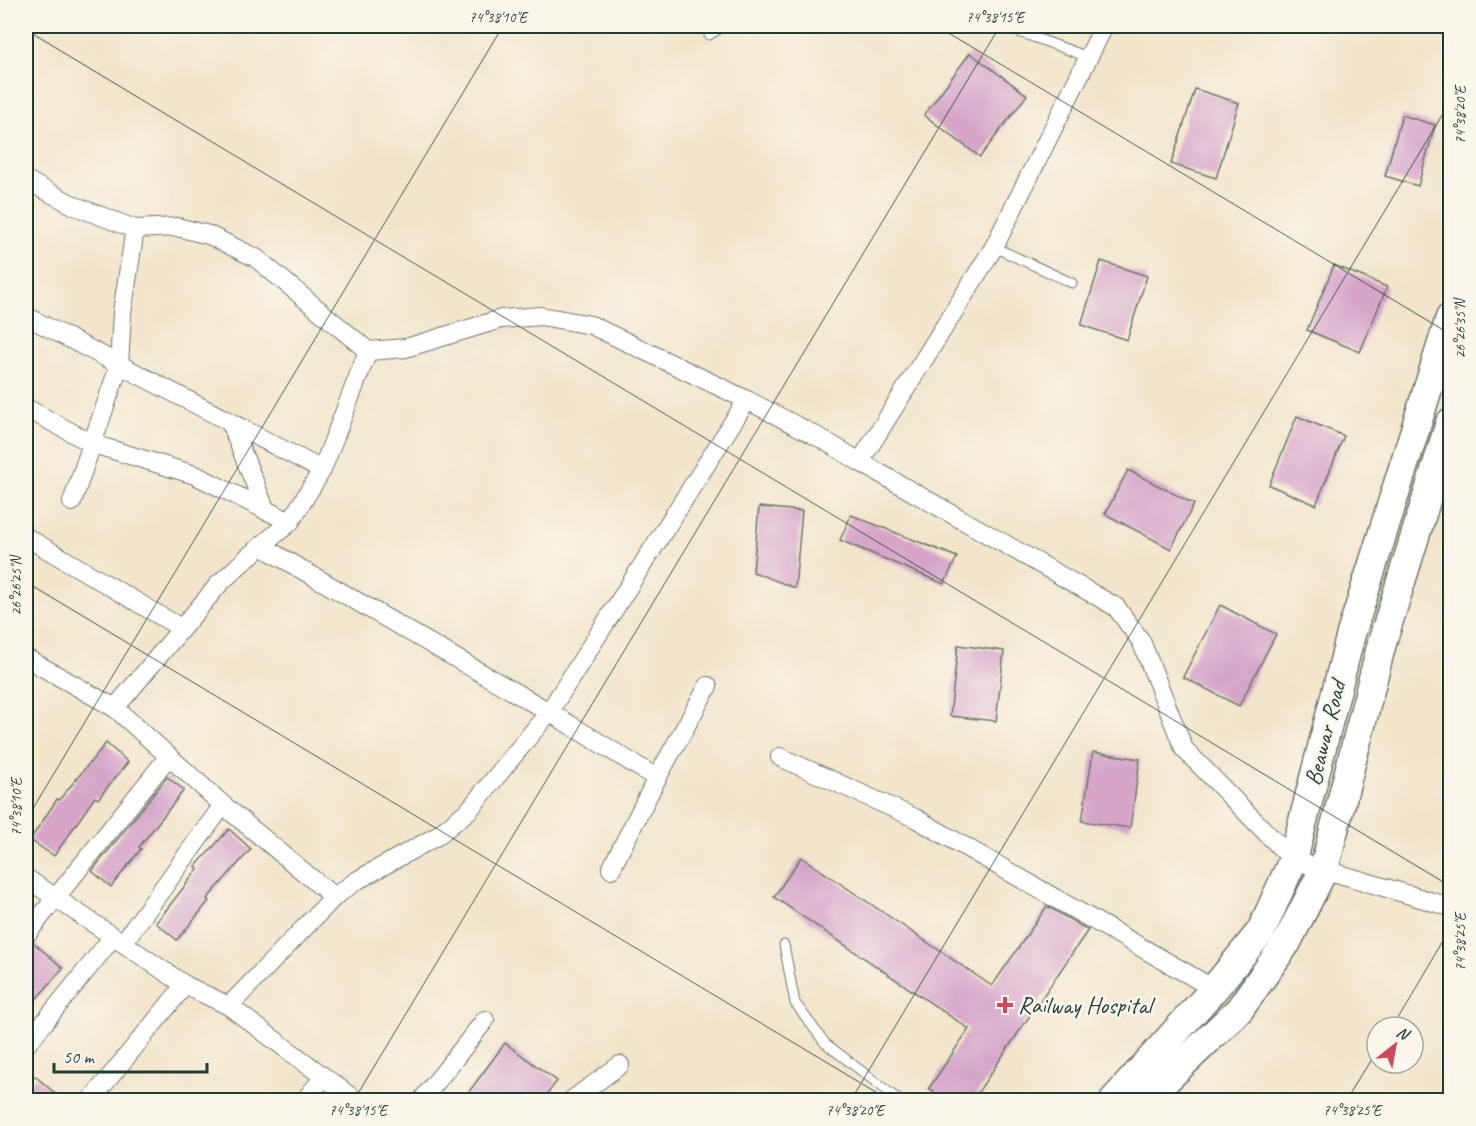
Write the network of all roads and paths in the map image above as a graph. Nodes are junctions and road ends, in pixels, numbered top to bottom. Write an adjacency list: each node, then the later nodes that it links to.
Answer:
1 (724, 26): 4 (lane)
2 (1003, 26): 5 (lane)
3 (1104, 26): 5 (street)
4 (709, 35)
5 (1090, 53): 8 (street)
6 (26, 180): 7 (street)
7 (135, 229): 12 (street); 13 (street)
8 (994, 247): 9 (lane); 19 (street)
9 (1072, 283)
10 (26, 316): 13 (street)
11 (1450, 318): 35 (main road, Beawar Road)
12 (369, 351): 14 (street); 20 (street)
13 (119, 366): 16 (street); 18 (street)
14 (747, 400): 19 (street); 30 (street)
15 (26, 408): 18 (street)
16 (230, 422): 20 (street); 22 (street)
17 (1450, 423): 37 (main road, Beawar Road)
18 (93, 444): 21 (street); 22 (street)
19 (860, 462): 35 (street)
20 (322, 470): 23 (street)
21 (72, 502)
22 (266, 511): 23 (street)
23 (290, 522): 25 (street)
24 (26, 537): 26 (street)
25 (254, 551): 26 (street); 30 (street)
26 (180, 628): 29 (street)
27 (26, 658): 29 (street)
28 (708, 686): 33 (street)
29 (115, 708): 31 (street)
30 (549, 712): 33 (street); 39 (street)
31 (169, 756): 34 (street); 40 (street)
32 (780, 757): 46 (street)
33 (657, 778): 36 (street)
34 (223, 805): 39 (street); 43 (street)
35 (1293, 860): 37 (street); 46 (main road, Beawar Road)
36 (611, 868)
37 (1324, 869): 41 (street); 59 (main road, Beawar Road)
38 (26, 878): 40 (street)
39 (334, 897): 47 (street)
40 (55, 898): 42 (street); 43 (street)
41 (1450, 907)
42 (26, 935)
43 (118, 940): 45 (street); 49 (street)
44 (784, 945): 57 (lane)
45 (185, 985): 47 (street); 52 (street)
46 (1214, 989): 58 (main road, Beawar Road)
47 (229, 1006): 51 (street)
48 (485, 1020): 55 (street)
49 (26, 1045)
50 (620, 1065): 56 (street)
51 (323, 1078): 53 (street); 54 (street)
52 (91, 1101)
53 (305, 1101)
54 (355, 1101)
55 (422, 1101)
56 (572, 1101)
57 (899, 1101)
58 (1114, 1101)
59 (1145, 1101)

